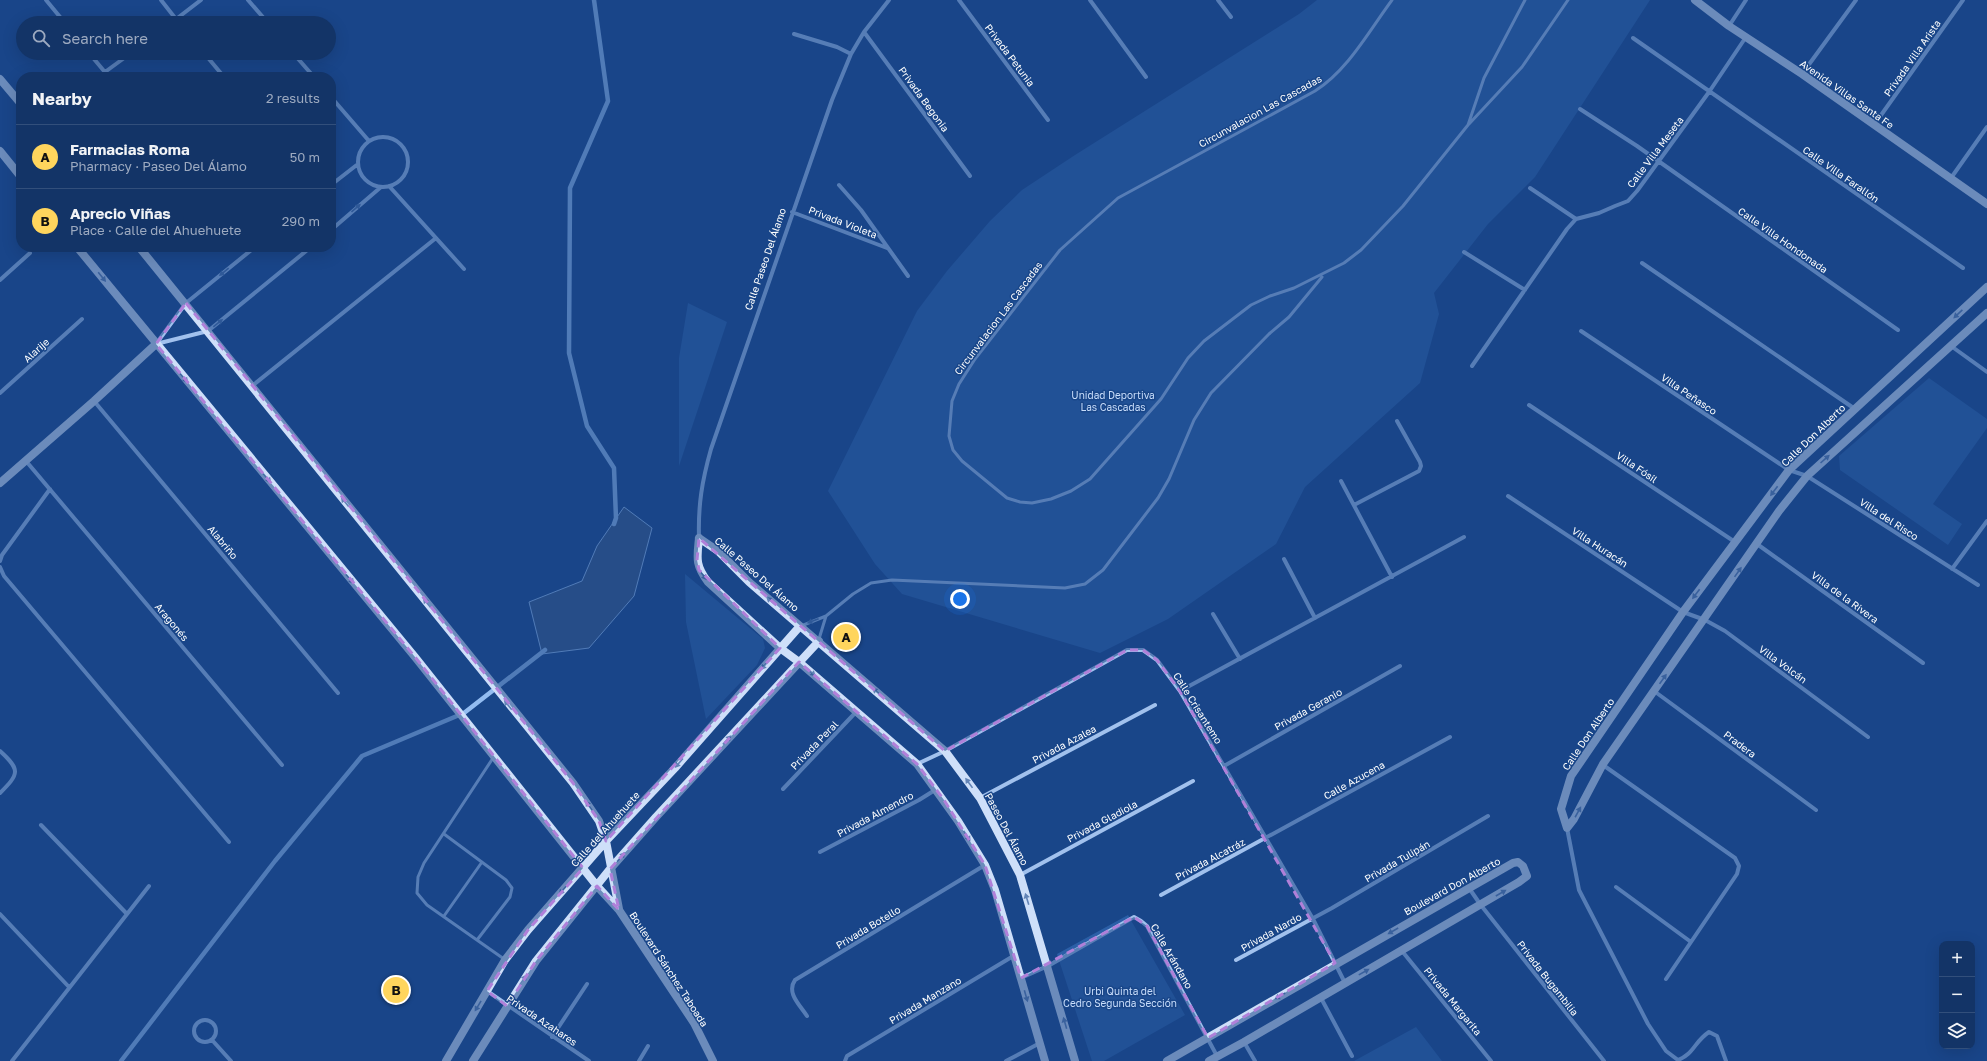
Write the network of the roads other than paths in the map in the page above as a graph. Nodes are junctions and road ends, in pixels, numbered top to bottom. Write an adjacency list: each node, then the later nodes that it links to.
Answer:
1 (46, 0): 16 (street)
2 (161, 0): 17 (street)
3 (201, 0): 18 (street)
4 (248, 0): 19 (street)
5 (888, 0): 22 (street, Calle Paseo Del Álamo)
6 (959, 0): 41 (street, Privada Petunia)
7 (1090, 0): 35 (street)
8 (1218, 0): 20 (street)
9 (1392, 0): 72 (lane, Circunvalacion Las Cascadas)
10 (1525, 0): 42 (lane, Circunvalacion Las Cascadas)
11 (1568, 0): 42 (lane)
12 (1695, 0): 21 (street, Avenida Villas Santa Fe)
13 (1746, 0): 21 (street)
14 (1856, 0): 34 (street)
15 (1963, 0): 43 (street, Privada Villa Arista)
16 (59, 16)
17 (174, 16)
18 (183, 16)
19 (262, 16)
20 (1231, 17)
21 (1729, 26): 24 (street, Avenida Villas Santa Fe)
22 (864, 32): 26 (street, Calle Paseo Del Álamo); 50 (street, Privada Begonia)
23 (794, 34): 26 (street)
24 (1746, 37): 34 (street, Avenida Villas Santa Fe); 37 (street, Calle Villa Meseta)
25 (1633, 38): 37 (street, Calle Villa Farallón)
26 (851, 54): 58 (street, Calle Paseo Del Álamo)
27 (95, 60): 31 (street)
28 (121, 60): 31 (street)
29 (210, 60): 32 (street)
30 (299, 60): 33 (street)
31 (105, 72)
32 (220, 72)
33 (310, 72)
34 (1802, 74): 43 (street, Avenida Villas Santa Fe)
35 (1146, 77)
36 (0, 79): 38 (street)
37 (1709, 92): 47 (street, Calle Villa Meseta); 70 (street, Calle Villa Farallón)
38 (16, 98)
39 (336, 103): 45 (street)
40 (1580, 109): 47 (street, Calle Villa Hondonada)
41 (1048, 120)
42 (1468, 125): 72 (lane, Circunvalacion Las Cascadas)
43 (1874, 125): 51 (street, Avenida Villas Santa Fe)
44 (1987, 127): 51 (street)
45 (369, 141): 48 (street); 54 (street)
46 (0, 151): 49 (street)
47 (1659, 162): 59 (street, Calle Villa Meseta); 80 (street, Calle Villa Hondonada)
48 (358, 164): 52 (street); 55 (street)
49 (16, 171)
50 (970, 176)
51 (1950, 179): 57 (street, Avenida Villas Santa Fe)
52 (336, 181)
53 (839, 185): 62 (street, Privada Violeta)
54 (389, 186): 55 (street); 61 (street)
55 (381, 187): 60 (street, one-way to 55)
56 (1530, 188): 59 (street)
57 (1987, 204)
58 (792, 212): 62 (street, Privada Violeta); 103 (street, Calle Paseo Del Álamo)
59 (1576, 219): 76 (street)
60 (336, 226)
61 (436, 238): 71 (street); 87 (street)
62 (888, 248): 73 (street, Privada Violeta)
63 (81, 252): 83 (street, one-way to 83)
64 (143, 252): 77 (street)
65 (249, 252): 77 (street, one-way to 77)
66 (305, 252): 81 (street, one-way to 66)
67 (1464, 252): 76 (street)
68 (30, 253): 74 (street)
69 (1642, 263): 91 (street)
70 (1963, 268)
71 (464, 269)
72 (1323, 275): 114 (lane)
73 (908, 276)
74 (0, 280)
75 (1987, 287): 91 (street, Calle Don Alberto, one-way to 91)
76 (1525, 290): 85 (street)
77 (186, 303): 81 (street); 83 (street)
78 (1987, 313): 84 (street)
79 (82, 319): 88 (street, Alarije)
80 (1898, 330)
81 (208, 331): 83 (street); 87 (street)
82 (1580, 331): 94 (street, Villa Peñasco)
83 (156, 344): 89 (street); 133 (street, one-way to 133)
84 (1951, 346): 86 (street); 95 (street, one-way to 84)
85 (1472, 366)
86 (1987, 372)
87 (252, 386): 149 (street, one-way to 87)
88 (0, 393)
89 (94, 402): 93 (street); 126 (street, Alabriño)
90 (1529, 405): 104 (street, Villa Fósil)
91 (1855, 409): 94 (street, Calle Don Alberto)
92 (1397, 421): 100 (street)
93 (26, 461): 97 (street); 98 (street, Aragonés)
94 (1789, 470): 95 (street, Villa del Risco); 104 (street, Calle Don Alberto, one-way to 104)
95 (1807, 476): 105 (street); 109 (street, Villa del Risco)
96 (1341, 481): 100 (street)
97 (0, 483)
98 (50, 489): 107 (street); 136 (street, Aragonés)
99 (1508, 496): 112 (street, Villa Huracán)
100 (1354, 505): 110 (street)
101 (1987, 521): 109 (street)
102 (1464, 537): 110 (street)
103 (699, 538): 117 (street, Calle Paseo Del Álamo, one-way to 103); 119 (street, Calle Paseo Del Álamo, one-way to 119)
104 (1735, 542): 112 (street, Calle Don Alberto, one-way to 112)
105 (1758, 544): 116 (street, one-way to 105); 122 (street, Villa de la Rivera)
106 (1284, 559): 115 (street)
107 (0, 561)
108 (0, 567): 150 (street)
109 (1952, 569): 111 (street, Villa del Risco)
110 (1392, 577): 115 (street)
111 (1978, 585)
112 (1683, 612): 116 (street, Villa Volcán); 146 (street, Calle Don Alberto)
113 (1213, 614): 120 (street)
114 (826, 616): 117 (lane, one-way to 117); 118 (lane)
115 (1315, 618): 120 (street)
116 (1705, 620): 124 (street, one-way to 116); 130 (street, Villa Volcán)
117 (800, 626): 118 (street, Paseo Del Álamo); 119 (street, Calle del Ahuehuete)
118 (819, 641): 121 (street); 132 (street, Paseo Del Álamo, one-way to 118)
119 (780, 648): 121 (street); 149 (street, Calle del Ahuehuete, one-way to 149)
120 (1240, 659): 125 (street)
121 (799, 662): 128 (street, one-way to 128); 155 (street, one-way to 121)
122 (1923, 663)
123 (1400, 666): 137 (street, Privada Geranio)
124 (1654, 690): 135 (street); 143 (street, Pradera)
125 (1180, 691): 132 (street, Calle Crisantemo); 137 (street, Calle Crisantemo)
126 (338, 693)
127 (1155, 705): 142 (street, Privada Azalea)
128 (856, 712): 134 (street); 139 (street, Privada Peral)
129 (1450, 737): 148 (street, Calle Azucena)
130 (1868, 737)
131 (0, 751): 141 (street)
132 (945, 751): 134 (street, Calle Crisantemo); 142 (street, Paseo Del Álamo, one-way to 132)
133 (494, 757): 147 (lane); 154 (street)
134 (917, 764): 140 (street)
135 (1603, 764): 146 (street, one-way to 135); 169 (street)
136 (282, 765)
137 (1224, 766): 148 (street, Calle Crisantemo)
138 (1193, 781): 156 (street, Privada Gladiola)
139 (783, 789)
140 (936, 789): 151 (street, Privada Almendro); 153 (street, one-way to 153)
141 (0, 793)
142 (980, 798): 156 (street, Paseo Del Álamo)
143 (1816, 810)
144 (1488, 816): 167 (street, Privada Tulipán)
145 (41, 825): 165 (street)
146 (1567, 828): 209 (street)
147 (444, 834): 152 (lane); 166 (lane)
148 (1267, 838): 161 (street, Privada Alcatráz); 167 (street, Calle Crisantemo)
149 (606, 841): 154 (street, Calle del Ahuehuete); 155 (street)
150 (229, 842)
151 (820, 852)
152 (482, 862): 166 (lane); 168 (lane)
153 (985, 866): 171 (street); 184 (street, Privada Botello)
154 (583, 868): 158 (street); 172 (street, Calle del Ahuehuete, one-way to 172)
155 (610, 869): 158 (street); 163 (street)
156 (1020, 875): 175 (street, Paseo Del Álamo, one-way to 156)
157 (149, 886): 165 (street)
158 (597, 886): 163 (street); 183 (street, one-way to 158)
159 (1469, 887): 162 (street, Privada Bugambilia); 162 (street, Boulevard Don Alberto, one-way to 159); 174 (street, Boulevard Don Alberto, one-way to 174)
160 (1616, 887): 169 (street)
161 (1161, 895)
162 (1480, 904): 170 (street, Boulevard Don Alberto); 208 (street, Privada Bugambilia)
163 (619, 910): 199 (street, Boulevard Sánchez Taboada)
164 (0, 914): 180 (street)
165 (127, 914): 180 (street)
166 (444, 916): 168 (lane)
167 (1313, 919): 173 (street, Privada Nardo); 174 (street, Calle Crisantemo)
168 (478, 940): 172 (lane)
169 (1691, 942): 177 (street)
170 (1402, 951): 178 (street, Boulevard Don Alberto, one-way to 170); 207 (street, Privada Margarita)
171 (1015, 955): 176 (street); 200 (street, Privada Manzano)
172 (506, 960): 181 (street, Calle del Ahuehuete)
173 (1236, 960)
174 (1335, 963): 178 (street, Calle Crisantemo); 186 (street, Boulevard Don Alberto, one-way to 186)
175 (1048, 966): 176 (street, Calle Arándano); 186 (street, Calle Arándano); 203 (street, Paseo Del Álamo, one-way to 175)
176 (1021, 978): 189 (street, one-way to 189)
177 (1666, 979)
178 (1345, 983): 182 (street, Boulevard Don Alberto)
179 (587, 984): 185 (street)
180 (69, 987): 193 (street)
181 (487, 991): 183 (street, Privada Azahares); 195 (street, Calle del Ahuehuete, one-way to 195)
182 (1321, 998): 188 (street, Boulevard Don Alberto); 192 (street)
183 (506, 1006): 185 (street, Privada Azahares); 196 (street)
184 (807, 1016)
185 (552, 1037): 197 (street, Privada Azahares)
186 (1208, 1038): 191 (street, Calle Arándano); 204 (street, Boulevard Don Alberto)
187 (212, 1040): 187 (street); 194 (street)
188 (1244, 1042): 191 (street, Boulevard Don Alberto); 206 (street)
189 (1040, 1043): 201 (street); 202 (street)
190 (648, 1046): 198 (street)
191 (1217, 1056): 205 (street, Boulevard Don Alberto)
192 (1352, 1056)
193 (12, 1061)
194 (232, 1061)
195 (446, 1061)
196 (473, 1061)
197 (589, 1061)
198 (639, 1061)
199 (713, 1061)
200 (845, 1061)
201 (1006, 1061)
202 (1045, 1061)
203 (1075, 1061)
204 (1167, 1061)
205 (1209, 1061)
206 (1255, 1061)
207 (1491, 1061)
208 (1604, 1061)
209 (1726, 1061)

